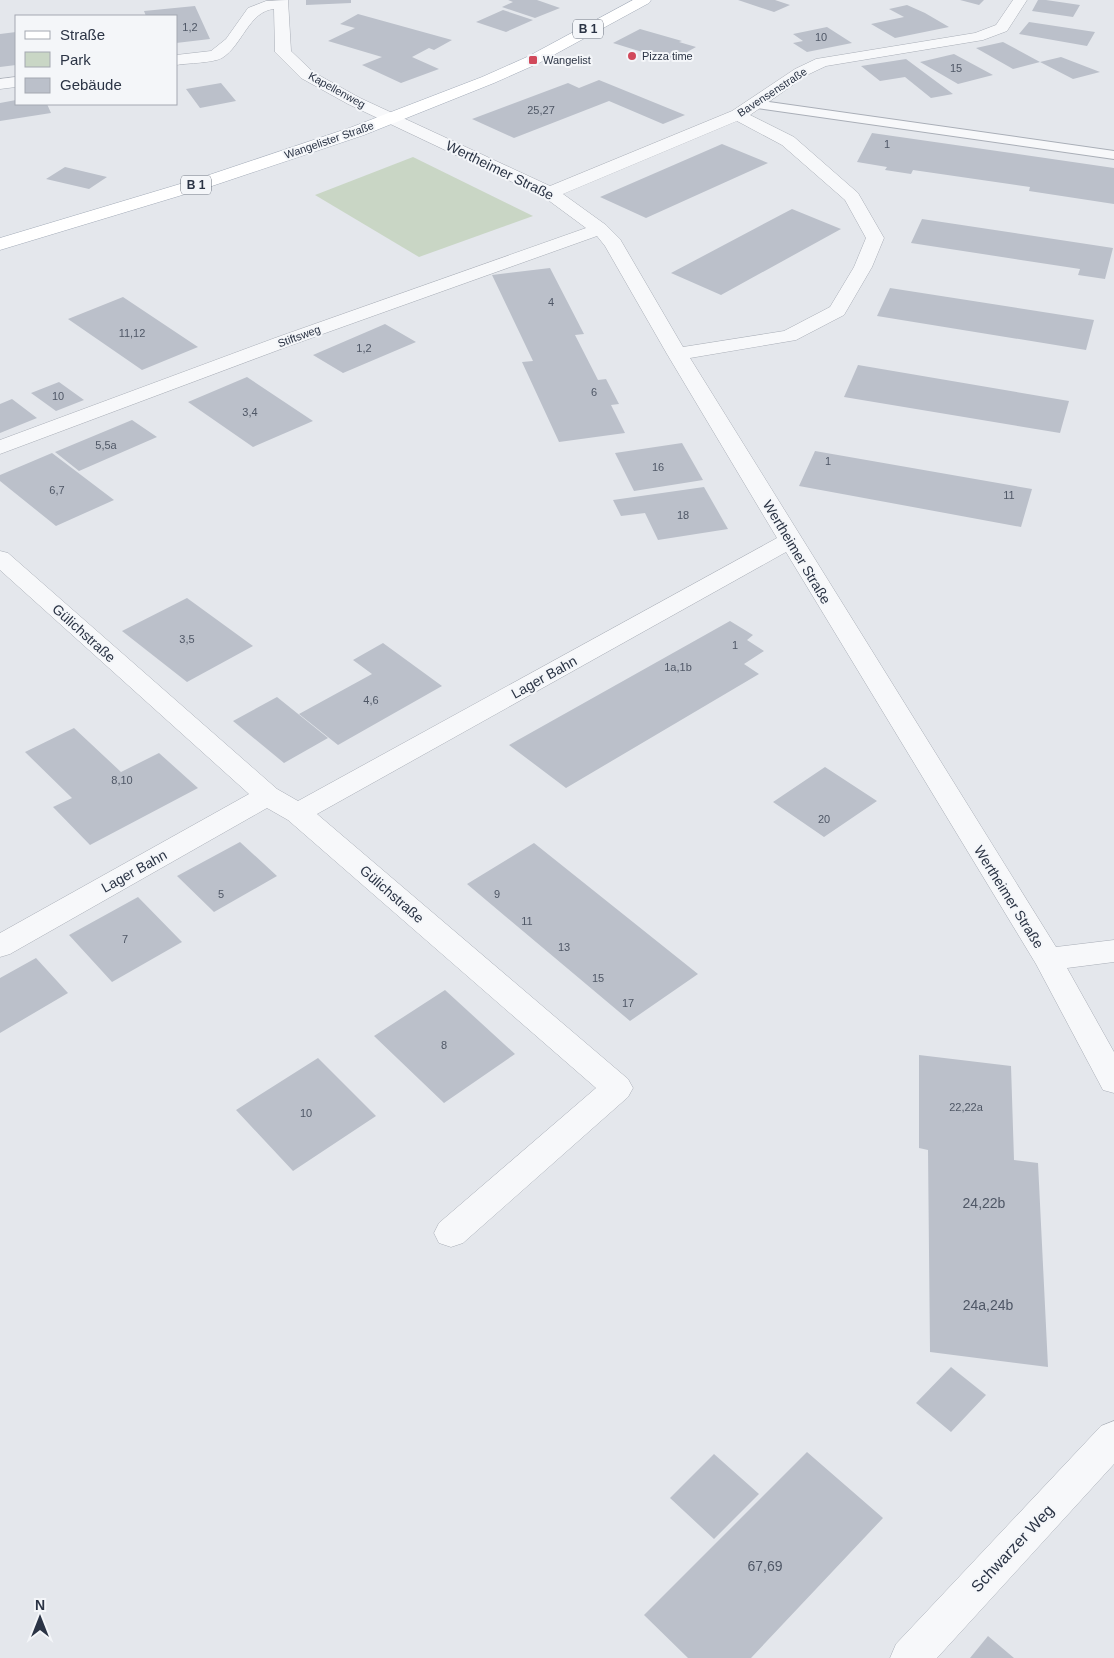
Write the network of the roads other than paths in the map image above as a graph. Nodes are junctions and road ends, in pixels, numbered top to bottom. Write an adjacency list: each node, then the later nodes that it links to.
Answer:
1 (644, 0): 9 (main road, Wangelister Straße / B 1)
2 (1020, 0): 7 (street, Bavensenstraße)
3 (281, 2): 4 (street); 9 (street, Kapellenweg)
4 (178, 60)
5 (15, 82): 6 (street)
6 (0, 84)
7 (755, 104): 8 (street, Bavensenstraße); 10 (lane)
8 (738, 115): 11 (street, Bavensenstraße); 14 (street)
9 (390, 118): 11 (street, Wertheimer Straße); 13 (main road, Wangelister Straße / B 1)
10 (1114, 155)
11 (550, 193): 12 (street, Wertheimer Straße)
12 (600, 229): 14 (street, Wertheimer Straße); 15 (street, Stiftsweg)
13 (0, 244)
14 (677, 354): 16 (street, Wertheimer Straße)
15 (0, 447)
16 (790, 540): 19 (street, Lager Bahn); 22 (street, Wertheimer Straße)
17 (0, 558): 18 (street, Gülichstraße)
18 (267, 796): 19 (street, Gülichstraße); 20 (street, Lager Bahn)
19 (298, 813): 24 (street, Gülichstraße)
20 (0, 946)
21 (1114, 951): 22 (street)
22 (1048, 959): 23 (street, Wertheimer Straße)
23 (1114, 1081)
24 (451, 1233)
25 (1114, 1438): 26 (street, Schwarzer Weg)
26 (910, 1658)

